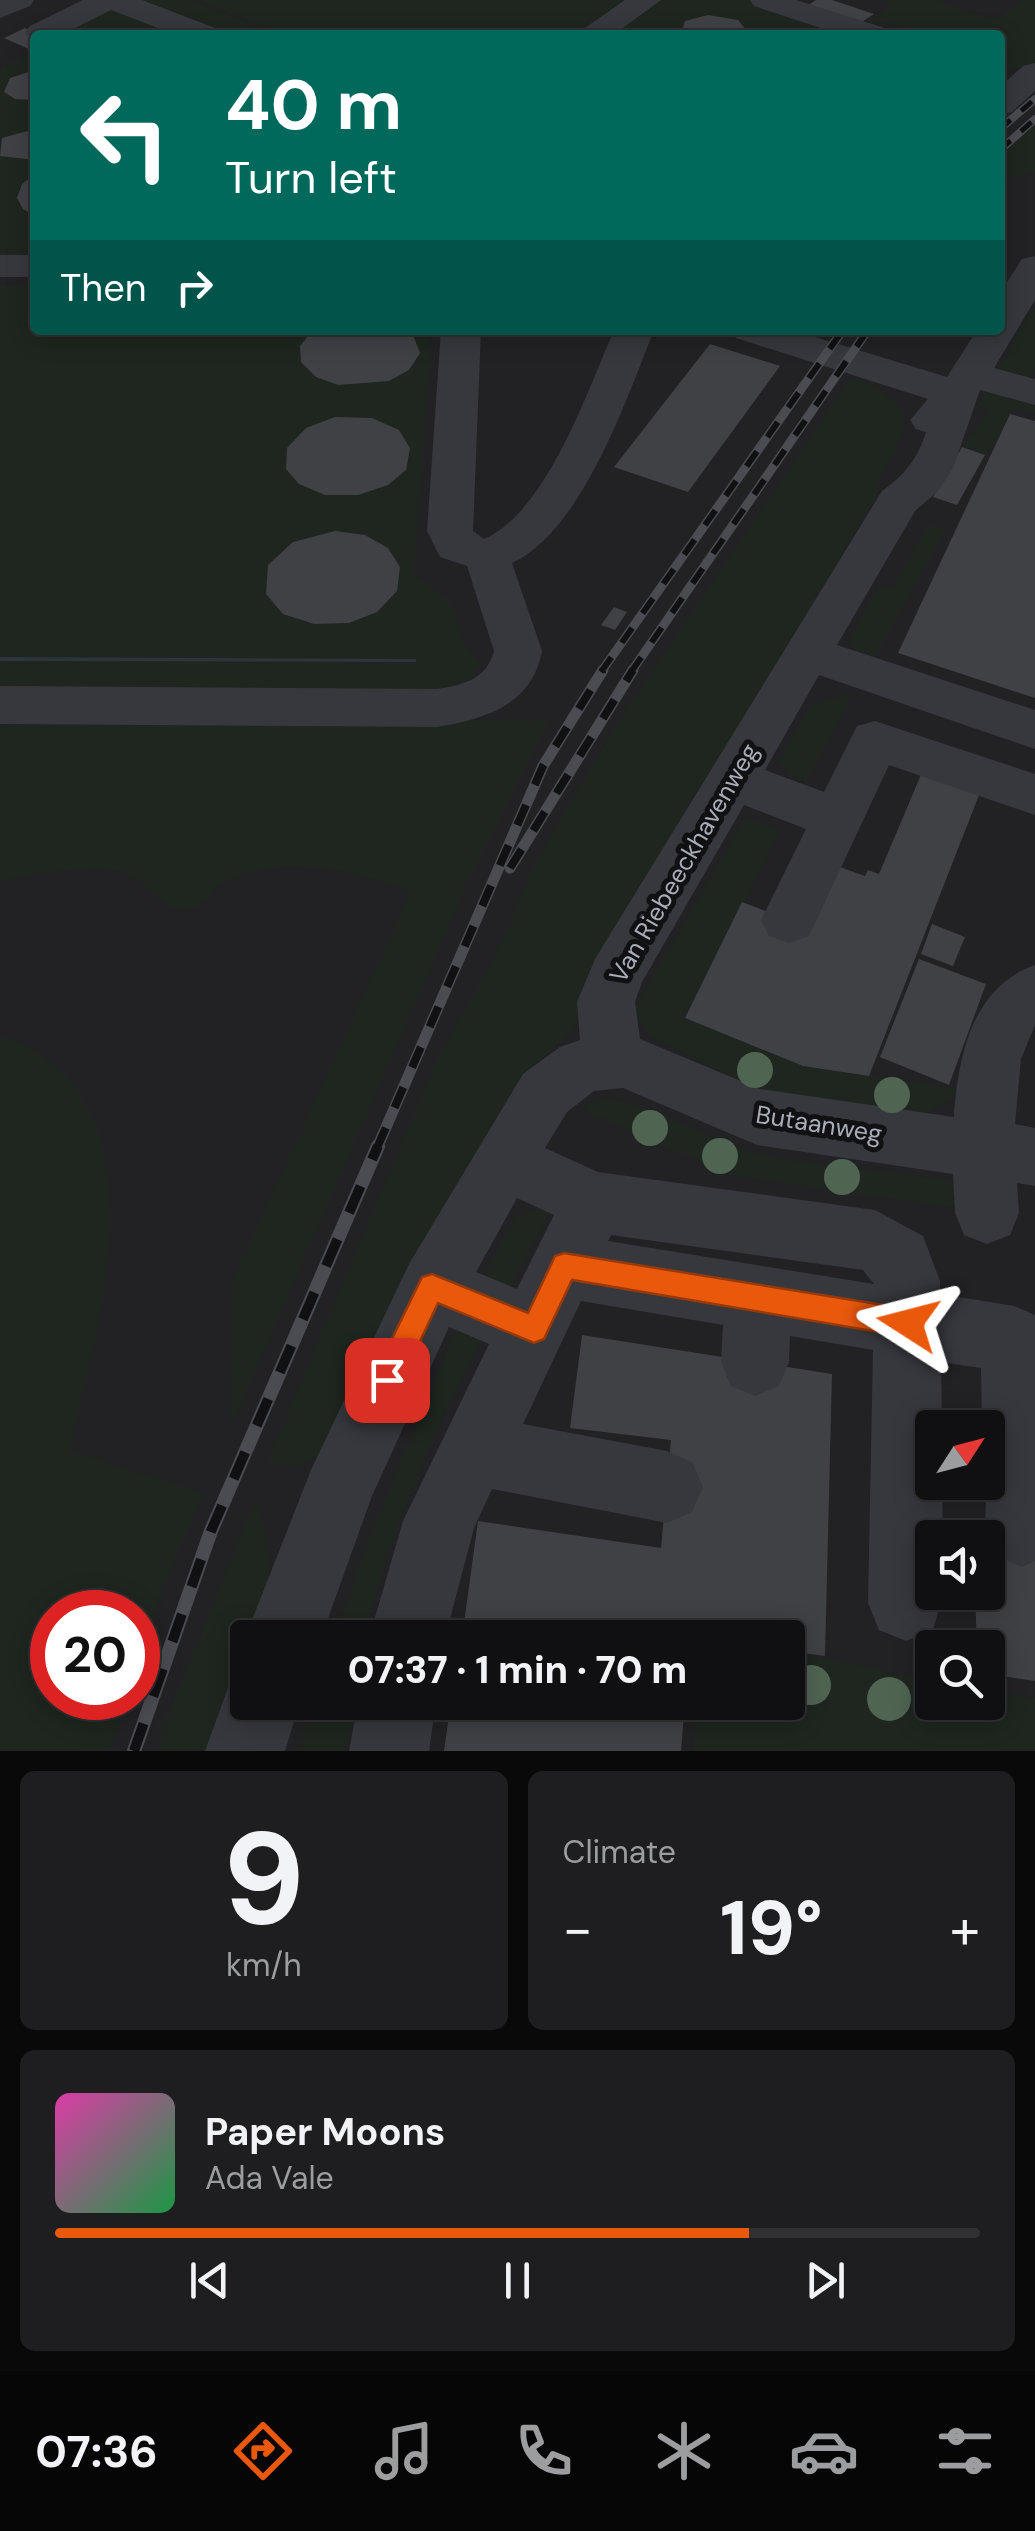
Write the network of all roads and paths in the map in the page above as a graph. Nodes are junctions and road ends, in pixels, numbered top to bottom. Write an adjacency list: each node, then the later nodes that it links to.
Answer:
1 (111, 0): 3 (street); 4 (street)
2 (765, 0): 5 (street)
3 (48, 30)
4 (191, 30)
5 (858, 30)
6 (0, 266): 7 (street)
7 (30, 266)
8 (1035, 266): 9 (street, Van Riebeeckhavenweg)
9 (1005, 318)
10 (461, 335): 17 (street)
11 (632, 335): 17 (street)
12 (784, 335): 14 (street)
13 (995, 335): 15 (street, Van Riebeeckhavenweg)
14 (812, 339): 15 (street)
15 (964, 384): 16 (street); 18 (street, Van Riebeeckhavenweg)
16 (1035, 392)
17 (487, 556): 19 (street)
18 (808, 653): 20 (street); 21 (street, Van Riebeeckhavenweg)
19 (0, 705)
20 (1035, 730)
21 (733, 779): 23 (street); 26 (street, Van Riebeeckhavenweg)
22 (1035, 795): 23 (street)
23 (838, 819): 24 (street)
24 (789, 920)
25 (1035, 990): 27 (street)
26 (612, 1060): 27 (street, Butaanweg); 28 (street)
27 (1010, 1153): 30 (street)
28 (503, 1160): 29 (street); 32 (street)
29 (594, 1202): 31 (street); 33 (street)
30 (987, 1213)
31 (564, 1266): 33 (street); 34 (street)
32 (432, 1287): 34 (street); 39 (street)
33 (908, 1323): 37 (street); 38 (street)
34 (534, 1330): 35 (street)
35 (475, 1450): 36 (street); 40 (street)
36 (667, 1487)
37 (1022, 1530)
38 (906, 1603)
39 (290, 1620)
40 (412, 1620)
41 (255, 1720): 42 (street)
42 (245, 1751)

